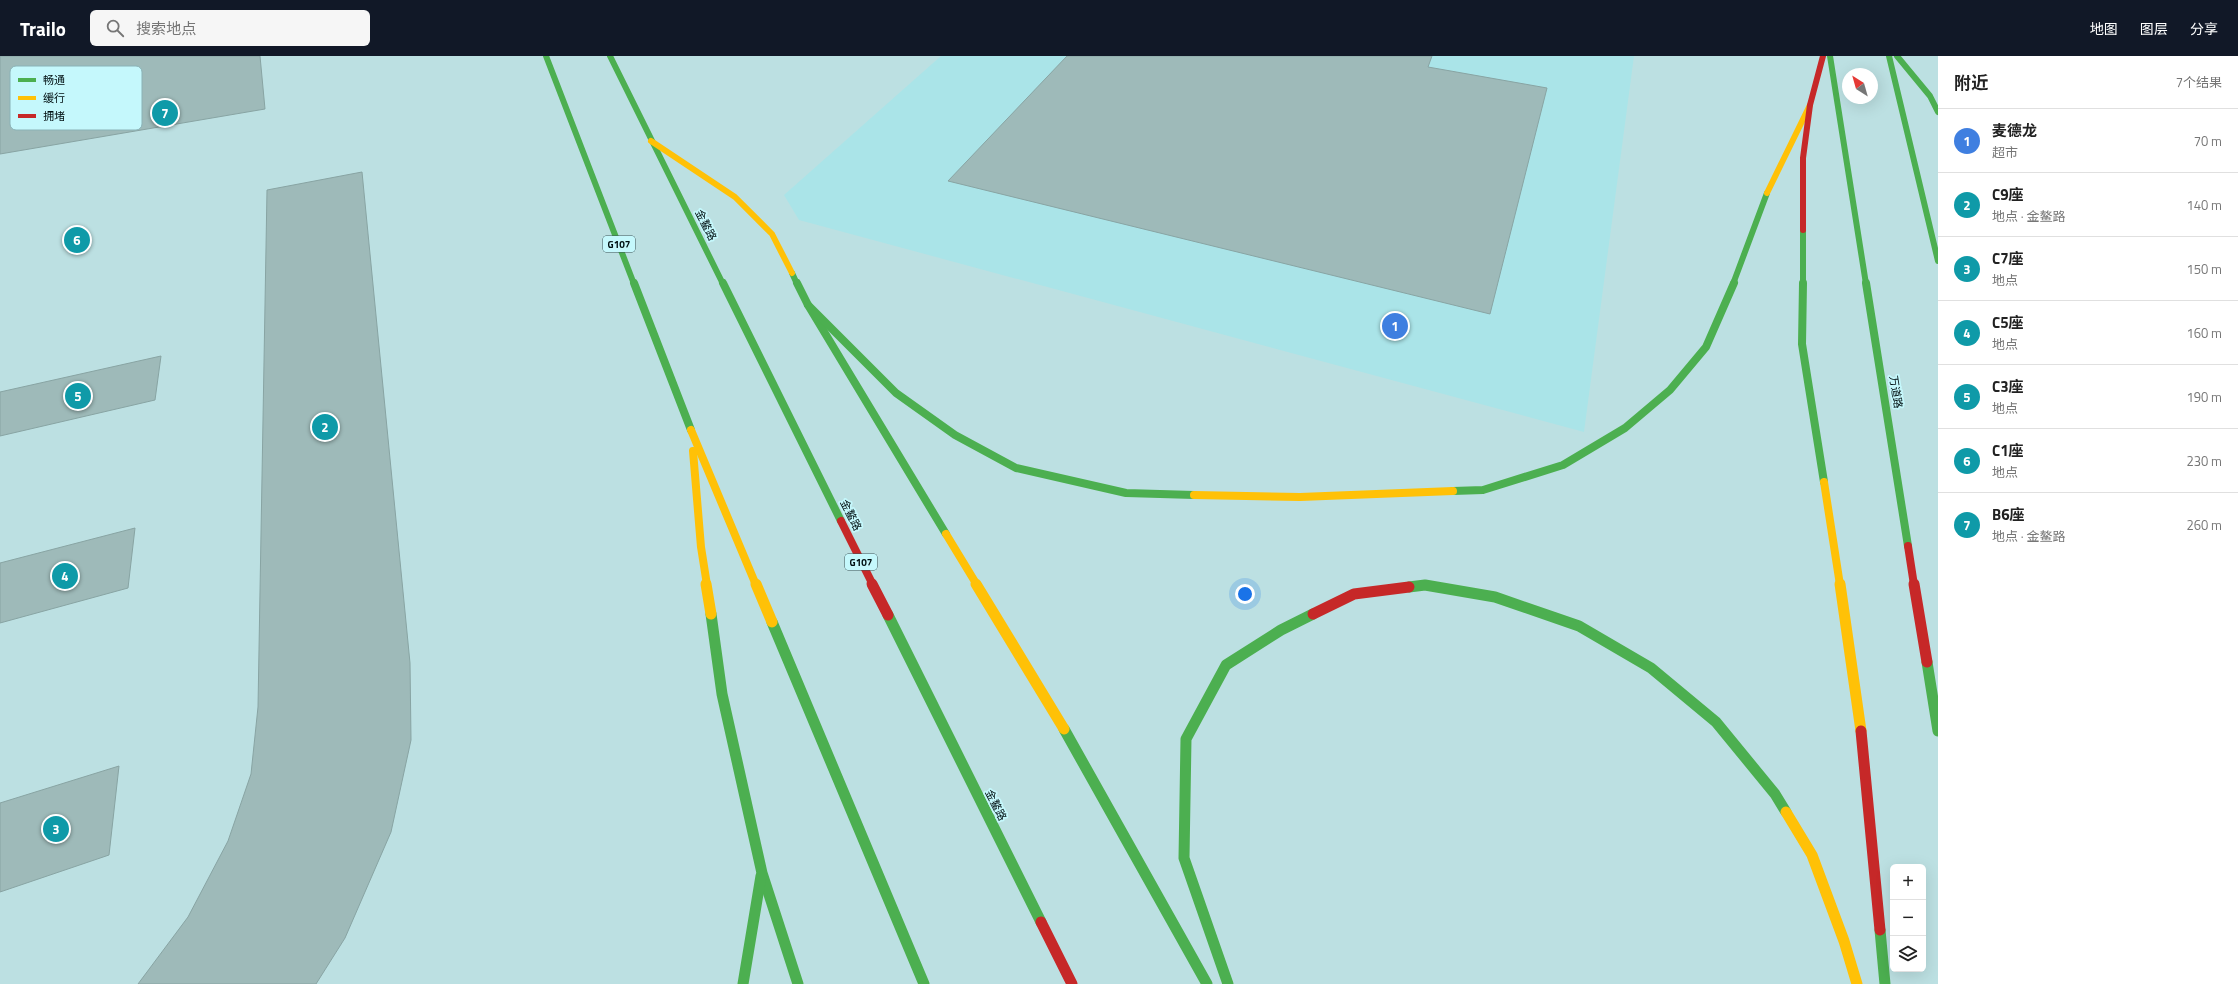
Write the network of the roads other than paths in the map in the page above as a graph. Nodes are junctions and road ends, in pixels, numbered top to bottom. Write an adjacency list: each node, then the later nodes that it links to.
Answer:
1 (546, 56): 12 (main road, G107)
2 (610, 56): 9 (main road, 金鳌路 / G107)
3 (1823, 56): 7 (main road)
4 (1830, 56): 13 (main road, 万道路)
5 (1889, 56): 10 (main road)
6 (1897, 56): 8 (main road)
7 (1810, 105): 11 (main road); 22 (main road)
8 (1938, 112)
9 (650, 141): 11 (main road); 18 (main road, 金鳌路 / G107)
10 (1938, 261)
11 (808, 305): 19 (main road)
12 (692, 432): 14 (main road); 17 (main road, G107)
13 (1938, 731)
14 (762, 873): 15 (main road); 16 (main road)
15 (743, 984)
16 (798, 984)
17 (924, 984)
18 (1072, 984)
19 (1207, 984)
20 (1228, 984): 21 (main road)
21 (1857, 984)
22 (1885, 984)

